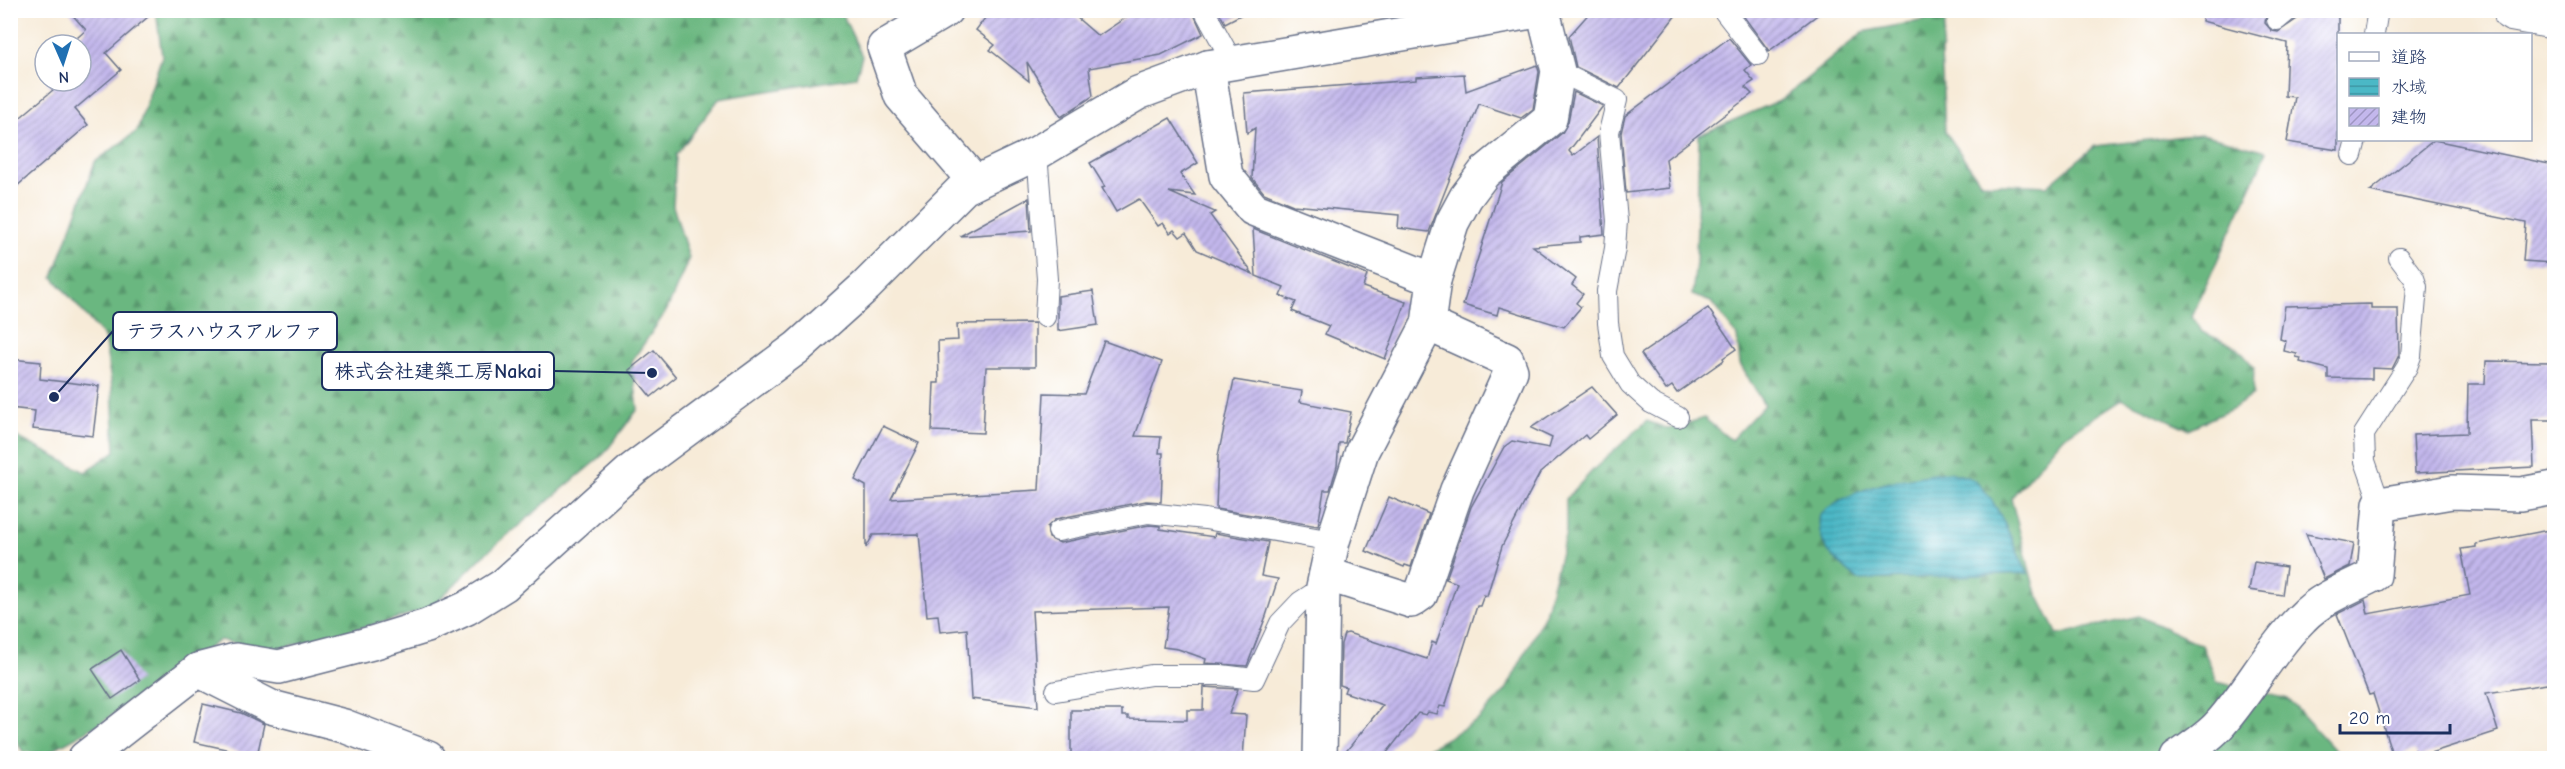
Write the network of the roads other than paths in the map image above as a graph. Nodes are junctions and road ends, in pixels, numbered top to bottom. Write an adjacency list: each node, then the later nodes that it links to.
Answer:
1 (946, 10): 13 (street)
2 (1204, 10): 10 (lane)
3 (1723, 10): 9 (lane)
4 (2378, 10): 8 (lane)
5 (2507, 10): 7 (lane)
6 (1543, 11): 10 (street); 11 (street)
7 (2554, 30)
8 (2374, 33)
9 (1758, 54)
10 (1221, 65): 12 (street); 15 (street)
11 (1558, 71): 15 (street); 18 (lane)
12 (1037, 153): 13 (street); 16 (lane)
13 (975, 182): 24 (street)
14 (2399, 258): 20 (lane)
15 (1434, 280): 17 (street)
16 (1045, 316)
17 (1428, 324): 22 (street); 23 (street)
18 (1678, 417)
19 (2554, 488): 20 (street)
20 (2380, 504): 29 (street)
21 (1058, 531): 22 (lane)
22 (1333, 541): 23 (street)
23 (1325, 580): 25 (lane); 28 (street)
24 (198, 670): 26 (street); 27 (street)
25 (1056, 691)
26 (85, 759)
27 (428, 759)
28 (1320, 759)
29 (2177, 759)

